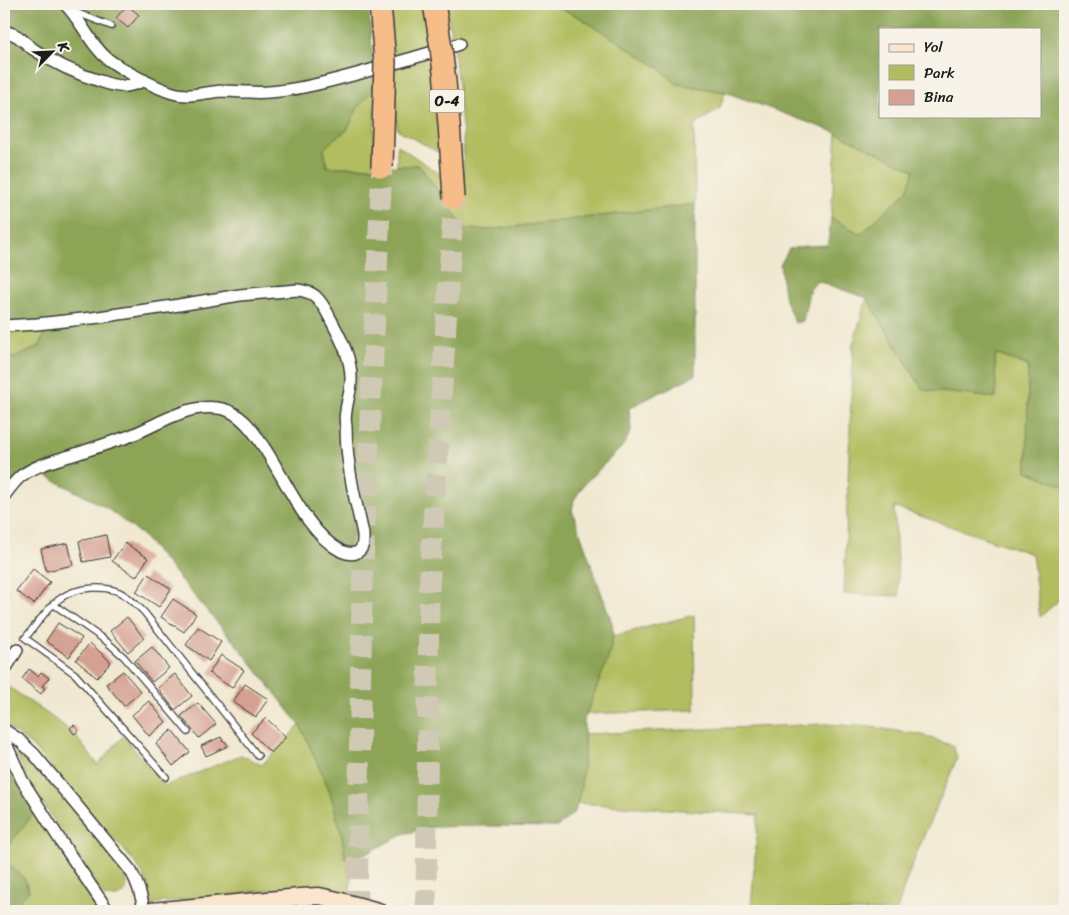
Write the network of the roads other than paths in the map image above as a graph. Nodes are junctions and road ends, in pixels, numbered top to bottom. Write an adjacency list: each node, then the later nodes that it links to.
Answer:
1 (380, 4): 8 (highway, bridge)
2 (434, 4): 9 (highway, O-4, bridge)
3 (68, 7): 4 (lane); 7 (street)
4 (111, 26)
5 (4, 32): 7 (street)
6 (459, 44): 7 (street)
7 (144, 80)
8 (382, 166)
9 (454, 198)
10 (4, 326): 11 (street)
11 (4, 496)
12 (53, 604): 13 (lane); 17 (lane); 19 (lane)
13 (25, 638): 14 (lane); 20 (lane)
14 (17, 650): 15 (street)
15 (5, 667)
16 (4, 730): 22 (street)
17 (188, 732)
18 (4, 739): 21 (street)
19 (258, 756)
20 (166, 777)
21 (108, 911)
22 (144, 911)
23 (151, 911): 24 (street)
24 (378, 911)

